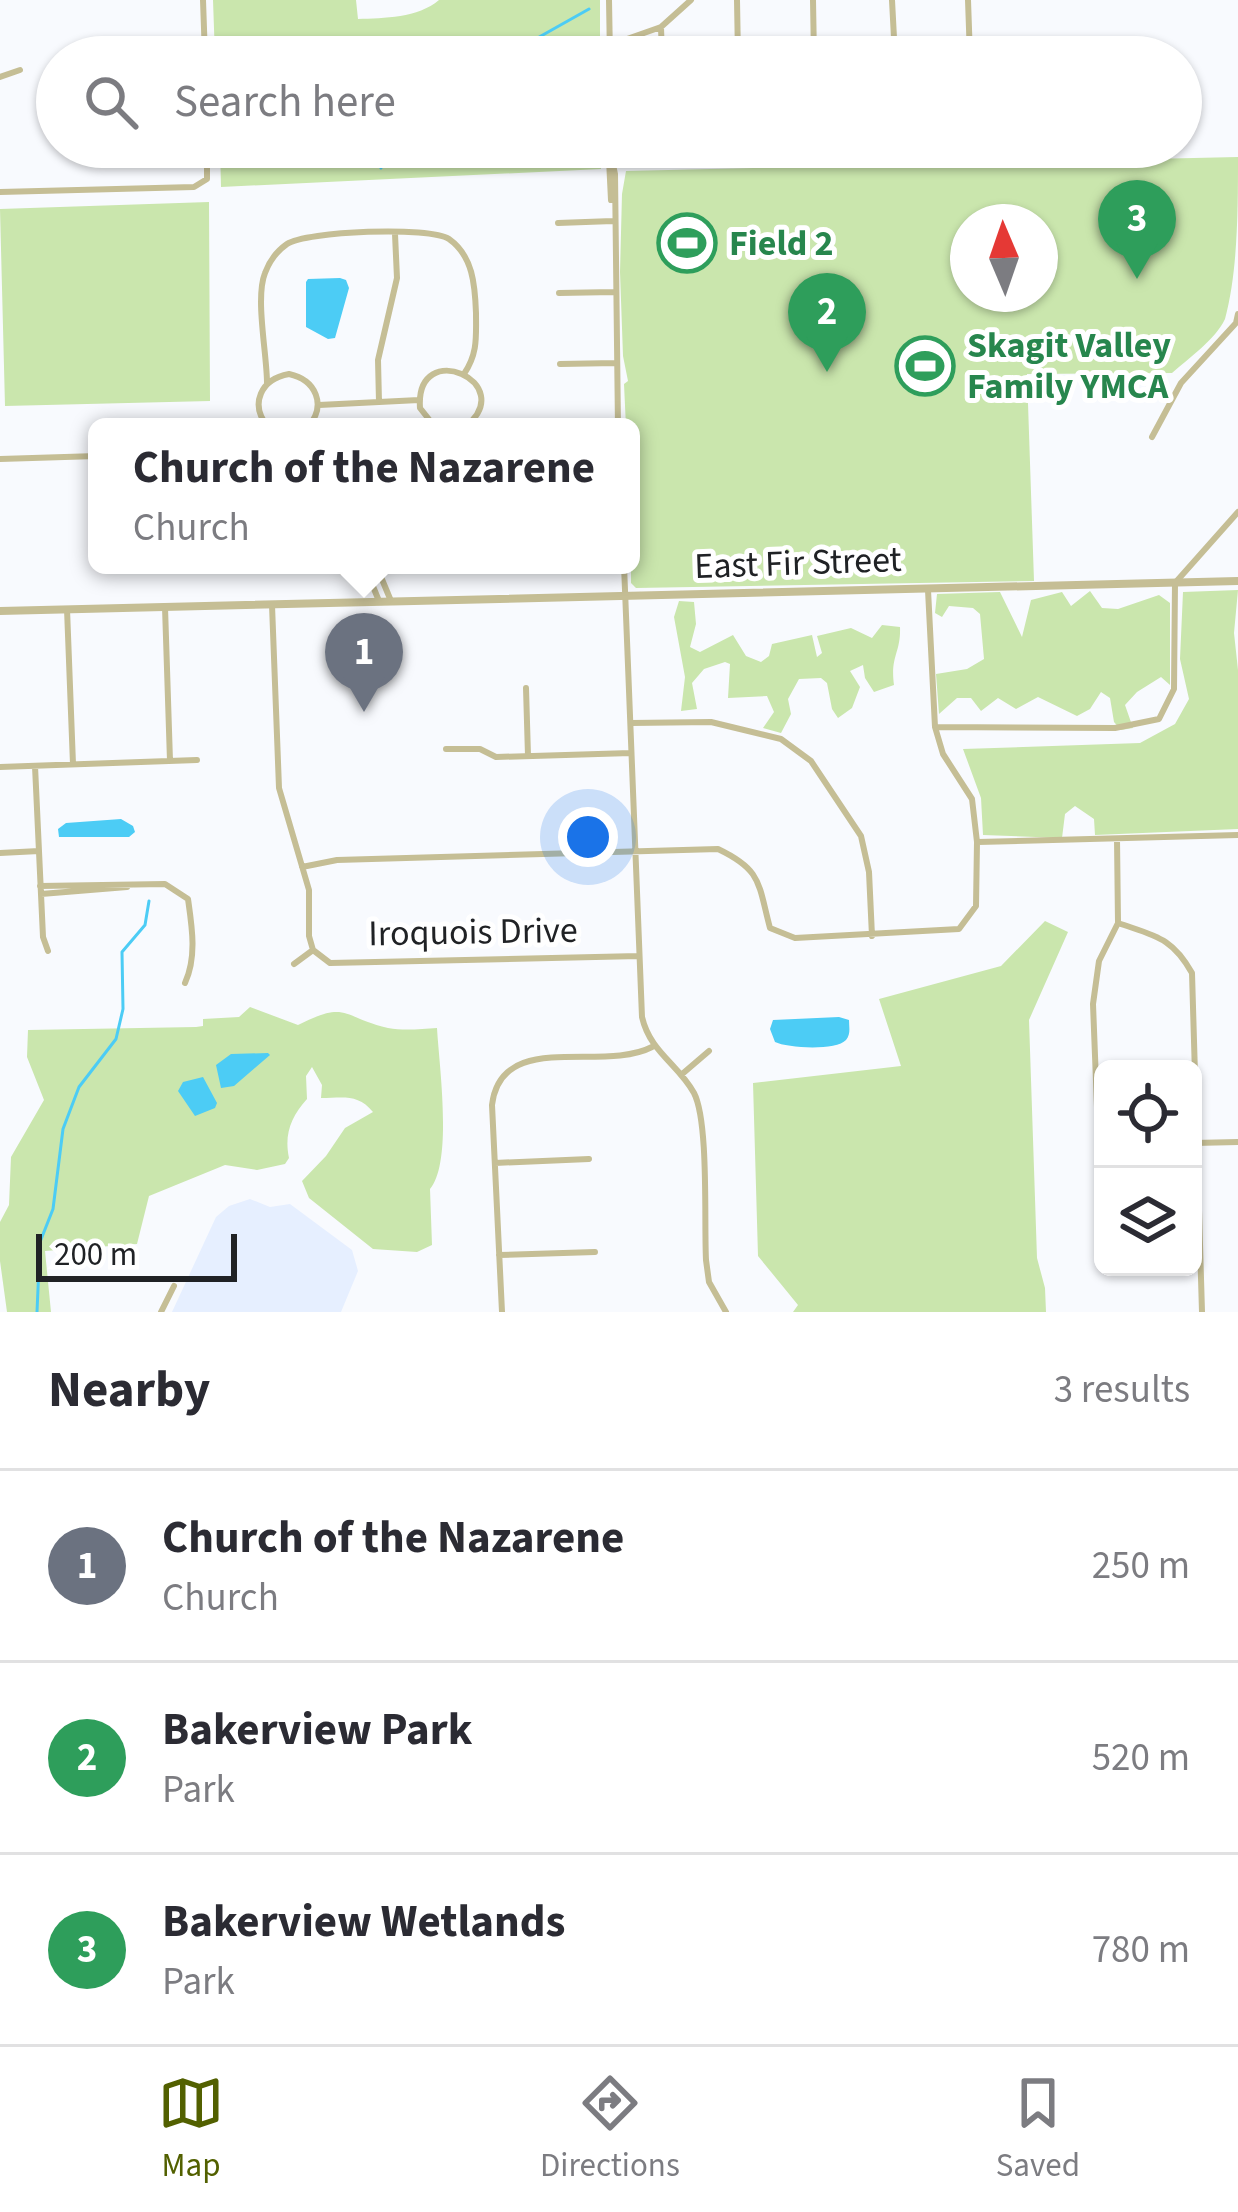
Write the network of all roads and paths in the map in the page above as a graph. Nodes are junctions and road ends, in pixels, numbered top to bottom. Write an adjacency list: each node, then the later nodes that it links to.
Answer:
1 (203, 0): 9 (street)
2 (609, 0): 10 (street)
3 (691, 0): 8 (street)
4 (736, 0): 13 (street)
5 (813, 0): 14 (street)
6 (892, 0): 15 (street)
7 (968, 0): 16 (street)
8 (661, 27): 11 (street); 12 (street)
9 (204, 36)
10 (610, 36)
11 (636, 36)
12 (661, 36)
13 (737, 36)
14 (814, 36)
15 (894, 36)
16 (969, 36)
17 (20, 70): 18 (street)
18 (0, 77)
19 (207, 168): 21 (street)
20 (611, 168): 22 (street)
21 (0, 192)
22 (613, 221): 23 (street); 25 (street)
23 (558, 223)
24 (394, 233): 30 (street); 31 (street); 33 (street)
25 (614, 292): 26 (street); 28 (street)
26 (559, 293)
27 (1238, 314): 40 (street)
28 (616, 363): 29 (street); 39 (street)
29 (560, 364)
30 (464, 374): 32 (street); 38 (street)
31 (267, 383): 34 (street); 35 (street)
32 (419, 400): 33 (street); 37 (street)
33 (380, 402): 34 (street)
34 (319, 405): 36 (street)
35 (264, 418)
36 (312, 418)
37 (426, 418)
38 (474, 418)
39 (618, 418)
40 (1152, 437)
41 (88, 456): 42 (street)
42 (0, 459)
43 (1238, 512): 48 (street)
44 (372, 574): 51 (street)
45 (375, 574): 52 (street)
46 (624, 574): 50 (street)
47 (1238, 581): 48 (street, East Fir Street)
48 (1175, 583): 49 (street, East Fir Street); 59 (street)
49 (928, 586): 50 (street, East Fir Street); 59 (street)
50 (625, 595): 52 (street, East Fir Street); 58 (street)
51 (380, 601): 52 (street, East Fir Street); 53 (street, East Fir Street)
52 (391, 601)
53 (272, 604): 54 (street, East Fir Street); 74 (street)
54 (165, 607): 55 (street, East Fir Street); 64 (street)
55 (67, 609): 56 (street, East Fir Street); 65 (street)
56 (0, 611)
57 (526, 688): 62 (street)
58 (630, 724): 61 (street); 77 (street)
59 (935, 727): 70 (street)
60 (446, 749): 62 (street)
61 (631, 753): 62 (street); 72 (street)
62 (528, 756)
63 (197, 760): 64 (street)
64 (170, 761): 65 (street)
65 (73, 764): 67 (street)
66 (0, 766): 67 (street)
67 (35, 766): 71 (street)
68 (1238, 836): 69 (street)
69 (1118, 839): 70 (street); 76 (street)
70 (977, 842): 77 (street)
71 (39, 851): 73 (street); 75 (street)
72 (635, 852): 74 (street); 77 (street); 80 (street)
73 (0, 853)
74 (302, 867): 78 (street)
75 (41, 890): 79 (street); 82 (street)
76 (1118, 923): 85 (street); 86 (street)
77 (872, 936)
78 (313, 950): 80 (street, Iroquois Drive); 81 (street)
79 (48, 951)
80 (639, 956): 83 (street)
81 (294, 964)
82 (185, 983)
83 (652, 1047): 87 (street); 91 (street)
84 (709, 1051): 87 (street)
85 (1096, 1060)
86 (1194, 1060)
87 (681, 1076): 98 (street)
88 (1238, 1142): 89 (street)
89 (1202, 1143)
90 (589, 1159): 91 (street)
91 (495, 1163): 94 (street)
92 (1196, 1168): 99 (street)
93 (595, 1252): 94 (street)
94 (499, 1255): 97 (street)
95 (174, 1286): 96 (street)
96 (161, 1312)
97 (502, 1312)
98 (726, 1312)
99 (1202, 1312)

